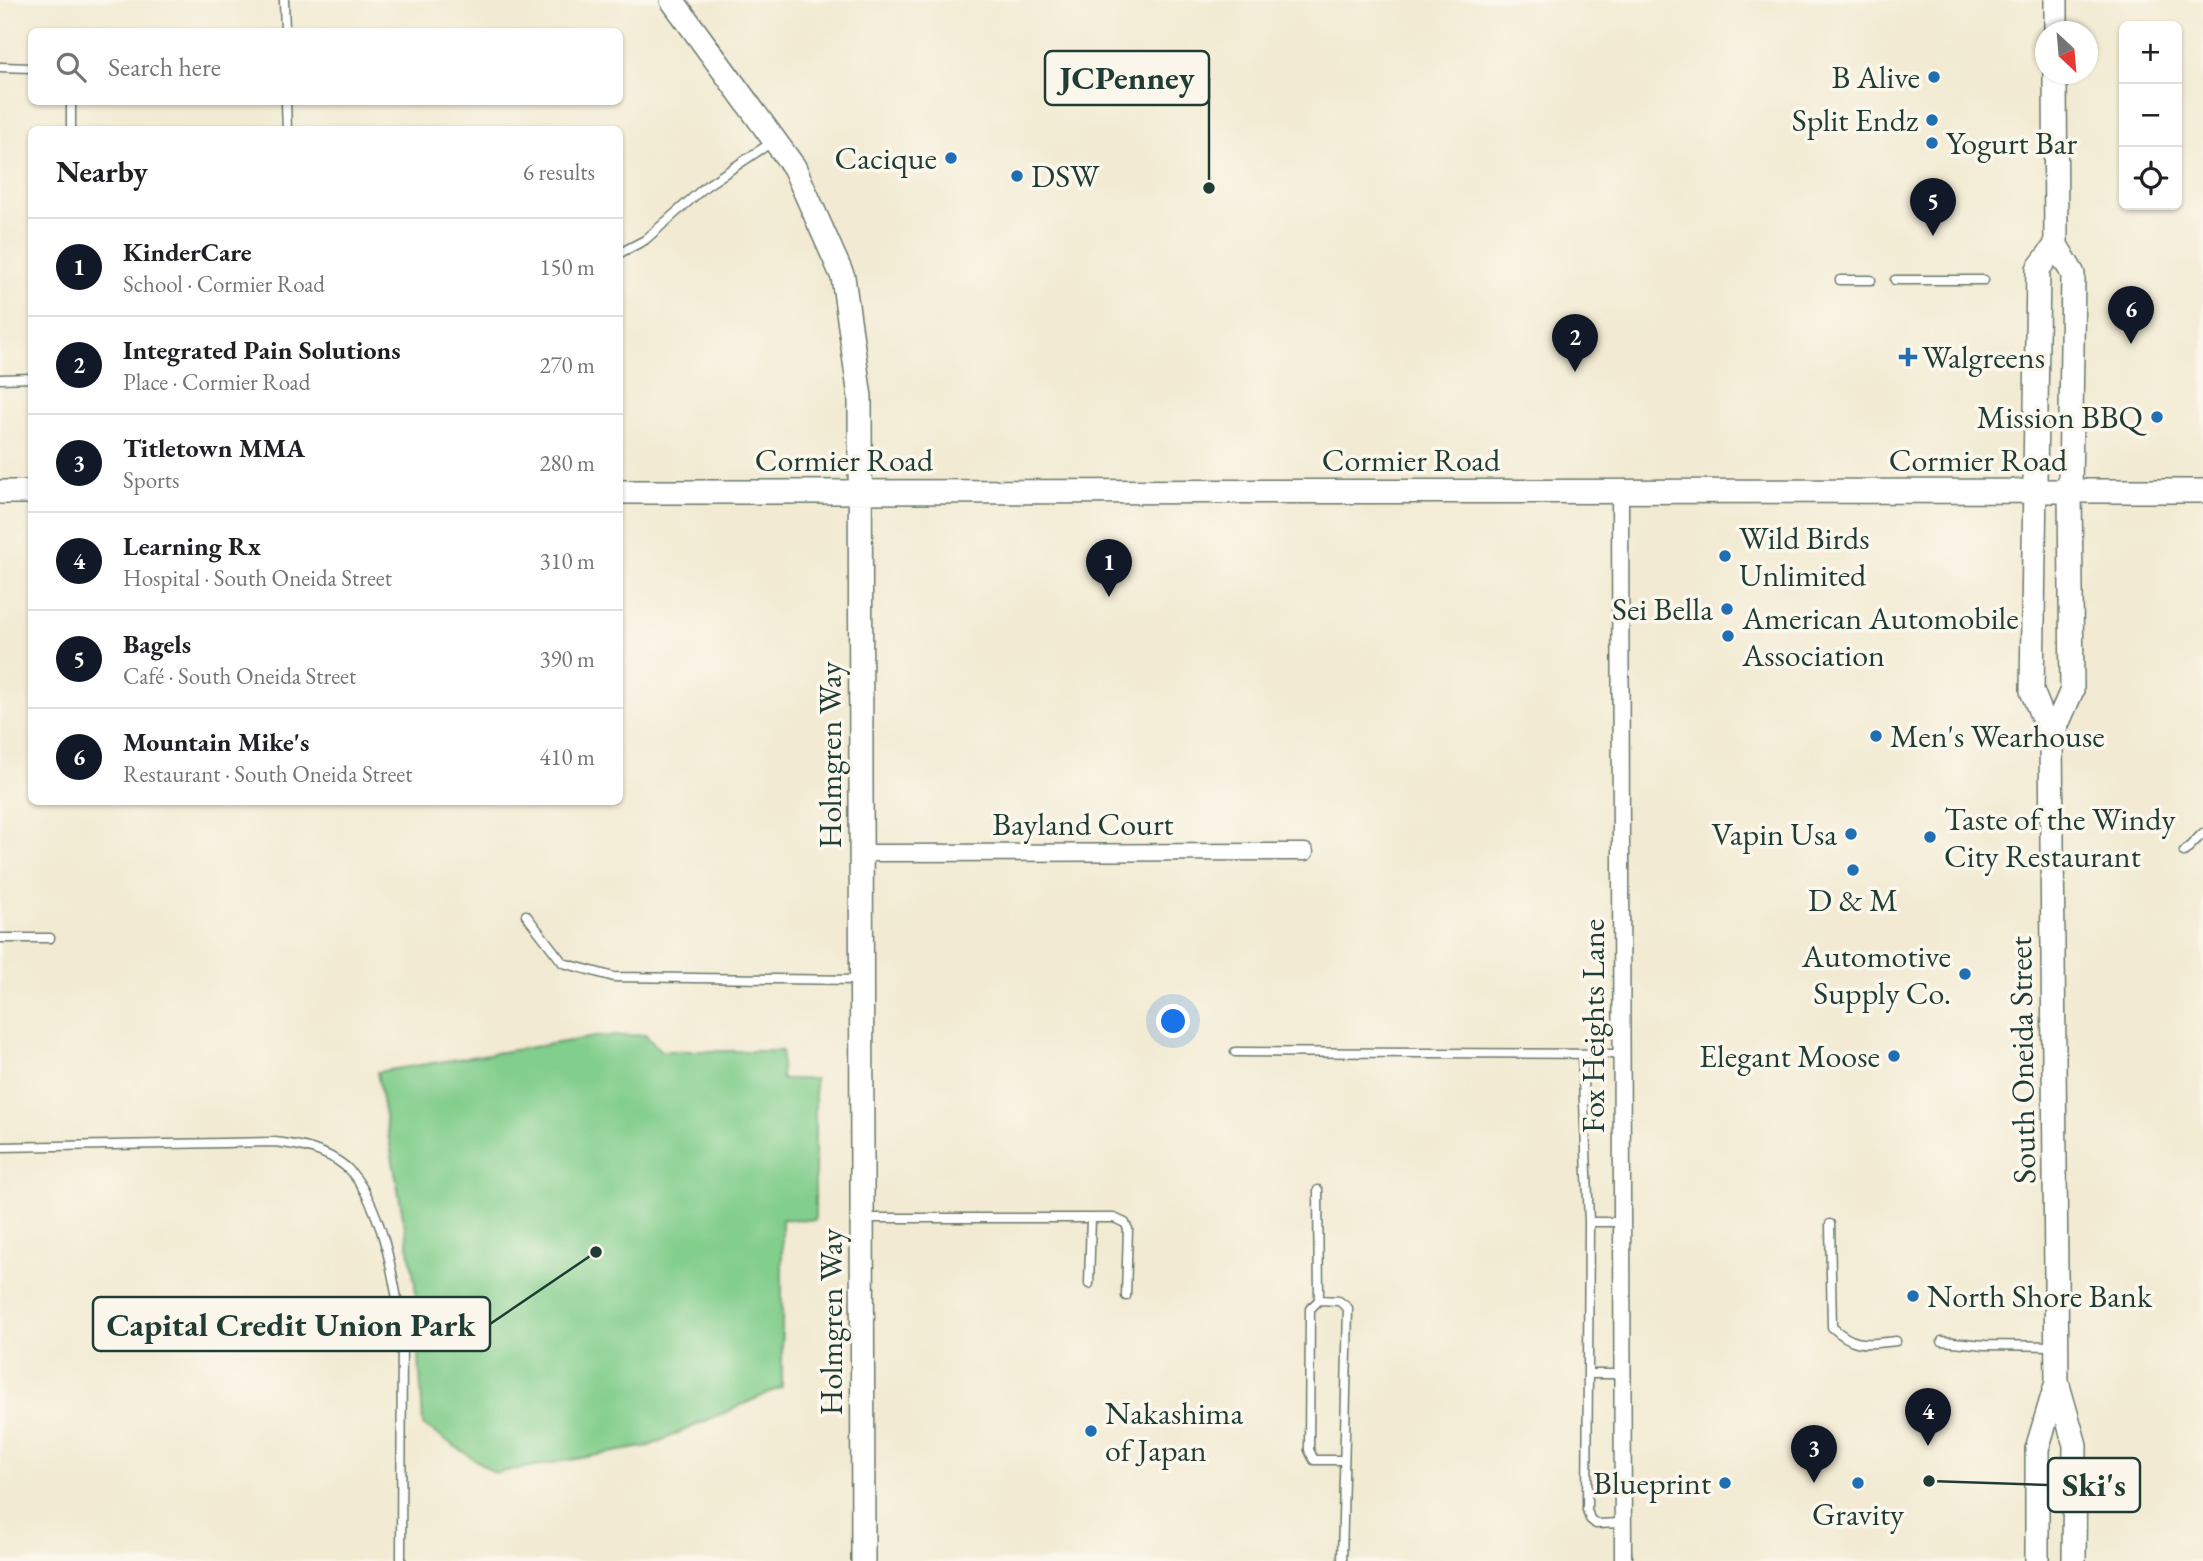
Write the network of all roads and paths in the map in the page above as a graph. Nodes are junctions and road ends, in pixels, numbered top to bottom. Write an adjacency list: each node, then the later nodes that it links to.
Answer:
1 (284, 0): 5 (lane)
2 (672, 0): 13 (street, Holmgren Way)
3 (2056, 0): 4 (street)
4 (2056, 21)
5 (285, 28)
6 (0, 67): 7 (lane)
7 (28, 68)
8 (2056, 84): 14 (street, South Oneida Street)
9 (71, 105): 11 (lane)
10 (286, 105): 12 (lane)
11 (71, 126)
12 (287, 126)
13 (775, 141): 15 (lane); 28 (street, Holmgren Way)
14 (2056, 245): 22 (street, South Oneida Street); 23 (street, South Oneida Street)
15 (623, 251)
16 (1840, 280): 17 (lane)
17 (1871, 280)
18 (1895, 280): 19 (lane)
19 (1984, 280)
20 (28, 378): 21 (lane)
21 (0, 379)
22 (2034, 491): 23 (street, Cormier Road); 29 (street, Cormier Road); 30 (street, South Oneida Street)
23 (2070, 491): 24 (street, Cormier Road); 30 (street, South Oneida Street)
24 (2203, 491)
25 (0, 492): 26 (street)
26 (28, 492)
27 (623, 492): 28 (street, Cormier Road)
28 (861, 492): 29 (street, Cormier Road); 32 (street, Holmgren Way)
29 (1620, 492): 41 (street, Fox Heights Lane)
30 (2051, 738): 54 (street, South Oneida Street)
31 (2203, 833): 34 (lane)
32 (862, 852): 33 (street, Bayland Court); 38 (street, Holmgren Way)
33 (1305, 852)
34 (2184, 852)
35 (526, 915): 38 (lane)
36 (0, 938): 37 (lane)
37 (50, 938)
38 (862, 980): 44 (street, Holmgren Way)
39 (1235, 1052): 40 (lane)
40 (1582, 1054): 41 (lane); 46 (lane)
41 (1621, 1054): 47 (street, Fox Heights Lane)
42 (0, 1147): 60 (lane)
43 (1318, 1190): 51 (lane)
44 (862, 1218): 45 (lane); 61 (street, Holmgren Way)
45 (1091, 1218): 49 (lane); 50 (lane)
46 (1589, 1222): 47 (lane); 55 (lane)
47 (1622, 1222): 56 (street, Fox Heights Lane)
48 (1830, 1224): 52 (lane)
49 (1089, 1284)
50 (1126, 1296)
51 (1319, 1300): 58 (lane); 58 (lane)
52 (1896, 1341)
53 (1942, 1341): 54 (lane)
54 (2057, 1346): 57 (street, South Oneida Street)
55 (1588, 1374): 56 (lane); 59 (lane)
56 (1622, 1374): 59 (street, Fox Heights Lane)
57 (2057, 1382): 64 (street, South Oneida Street); 65 (street, South Oneida Street)
58 (1344, 1460): 62 (lane)
59 (1622, 1523): 63 (street, Fox Heights Lane)
60 (401, 1561)
61 (863, 1561)
62 (1342, 1561)
63 (1623, 1561)
64 (2037, 1561)
65 (2074, 1561)

